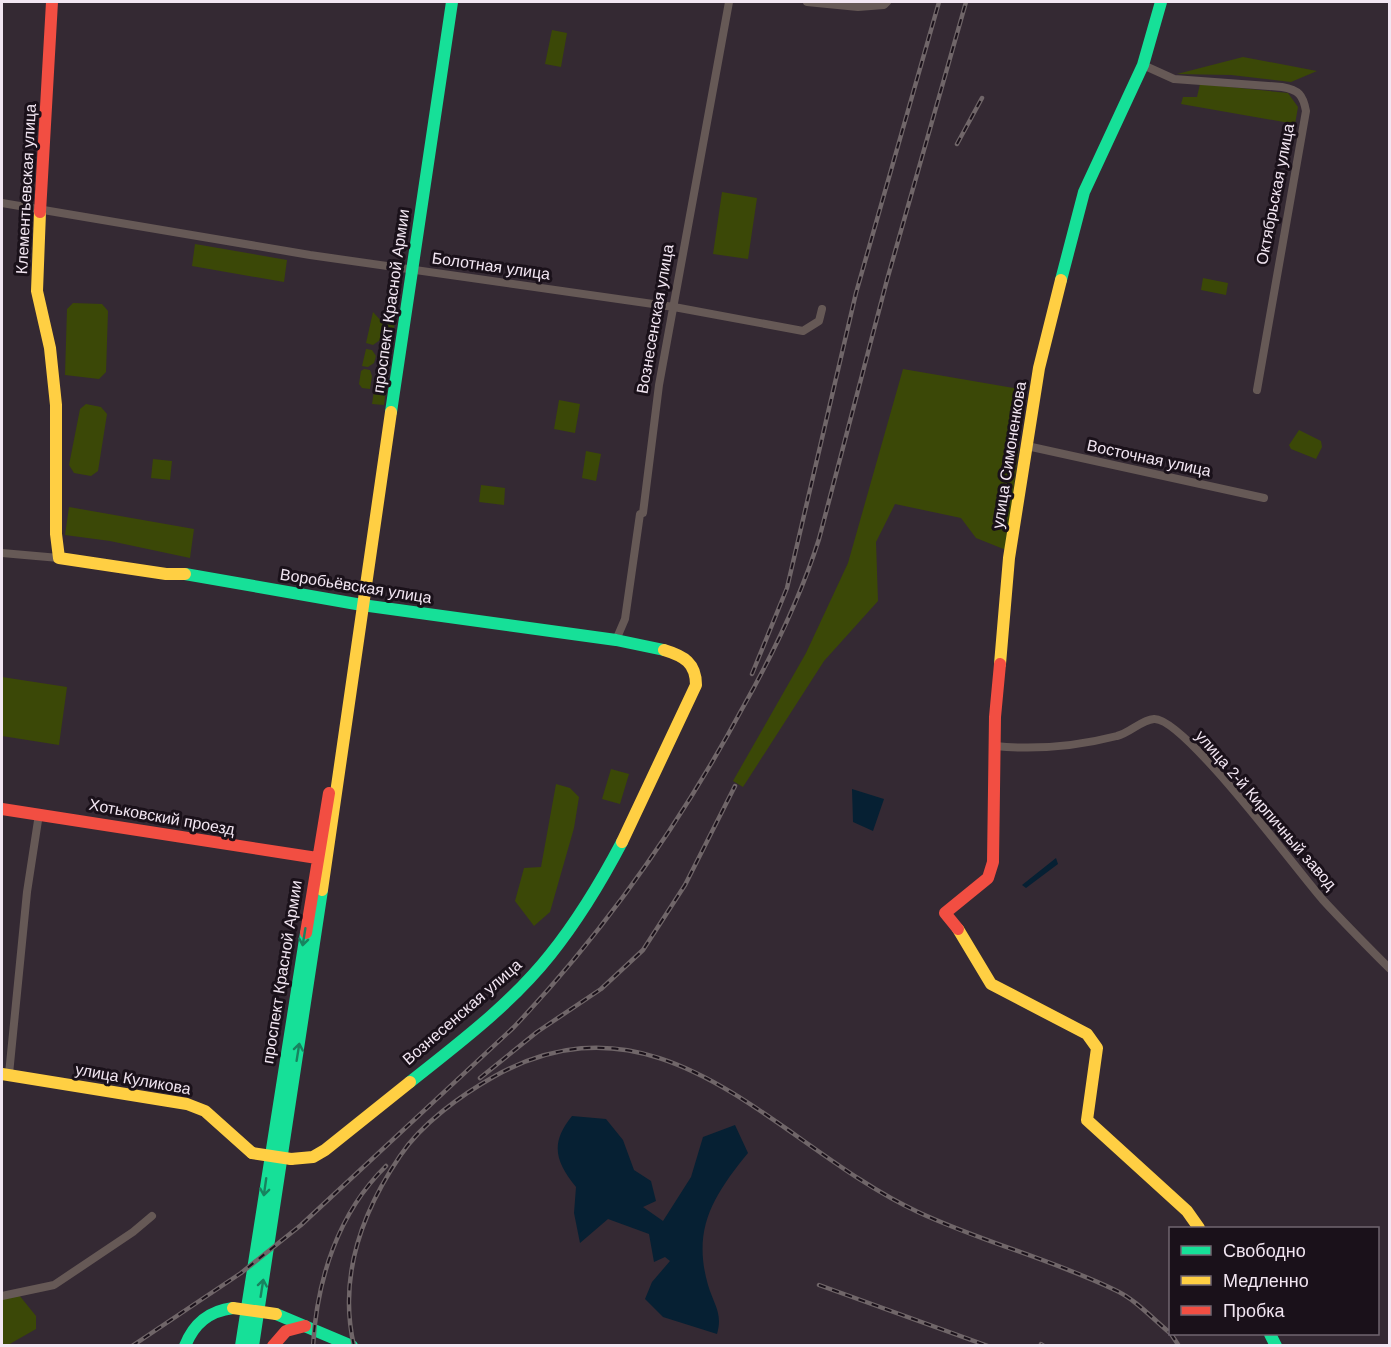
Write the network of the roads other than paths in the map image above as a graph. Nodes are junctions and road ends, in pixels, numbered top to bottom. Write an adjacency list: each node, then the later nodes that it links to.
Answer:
1 (52, 2): 9 (main road, Клементьевская улица)
2 (453, 2): 10 (main road, проспект Красной Армии)
3 (729, 2): 11 (street, Вознесенская улица)
4 (807, 2): 6 (street)
5 (1161, 2): 7 (main road, улица Симоненкова)
6 (886, 3)
7 (1143, 65): 13 (street, Октябрьская улица); 14 (main road, улица Симоненкова)
8 (2, 203): 9 (street, Болотная улица)
9 (42, 208): 10 (street, Болотная улица); 17 (main road, Клементьевская улица)
10 (413, 270): 11 (street, Болотная улица); 18 (main road, проспект Красной Армии)
11 (674, 307): 12 (street, Болотная улица); 19 (street, Вознесенская улица)
12 (822, 309)
13 (1257, 390)
14 (1027, 446): 15 (street, Восточная улица); 21 (main road, улица Симоненкова)
15 (1264, 498)
16 (2, 553): 17 (street, Воробьёвская улица)
17 (58, 558): 18 (main road, Воробьёвская улица)
18 (362, 605): 19 (main road, Воробьёвская улица); 24 (main road, проспект Красной Армии); 34 (main road, проспект Красной Армии, one-way to 18)
19 (616, 639): 20 (main road, Воробьёвская улица)
20 (696, 674): 27 (main road, Вознесенская улица, bridge)
21 (995, 746): 25 (street, улица 2-й Кирпичный завод); 29 (main road, улица Симоненкова)
22 (2, 809): 23 (main road, Хотьковский проезд)
23 (39, 814): 24 (main road, Хотьковский проезд); 26 (street)
24 (317, 858): 33 (main road, проспект Красной Армии, one-way to 33)
25 (1389, 969)
26 (5, 1074): 27 (main road, улица Куликова)
27 (249, 1150)
28 (152, 1216): 30 (street)
29 (1198, 1227)
30 (2, 1296)
31 (308, 1326): 32 (main road, bridge); 35 (main road); 36 (main road)
32 (185, 1346)
33 (241, 1346)
34 (253, 1346)
35 (273, 1346)
36 (352, 1346)

